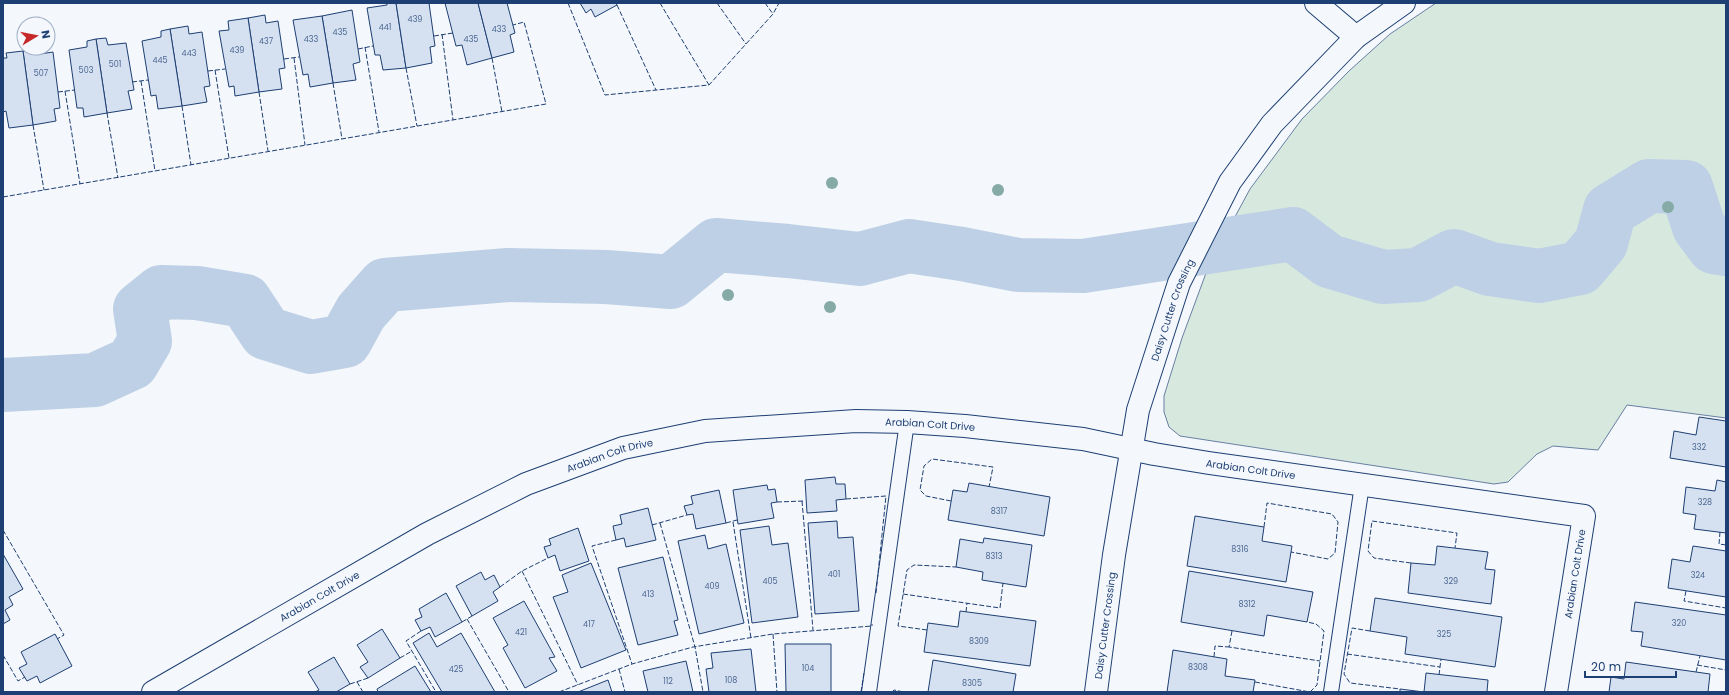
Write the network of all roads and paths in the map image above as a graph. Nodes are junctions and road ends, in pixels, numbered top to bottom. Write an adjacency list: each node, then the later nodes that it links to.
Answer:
1 (1316, 3): 3 (street)
2 (1404, 3): 3 (street, Daisy Cutter Crossing)
3 (1356, 37): 5 (street, Daisy Cutter Crossing)
4 (907, 422): 5 (street, Arabian Colt Drive); 7 (street, Arabian Colt Drive); 8 (lane)
5 (1131, 448): 6 (street, Arabian Colt Drive); 9 (street, Daisy Cutter Crossing)
6 (1362, 485): 10 (lane); 11 (street, Arabian Colt Drive)
7 (153, 692)
8 (869, 692)
9 (1096, 692)
10 (1331, 692)
11 (1556, 692)

